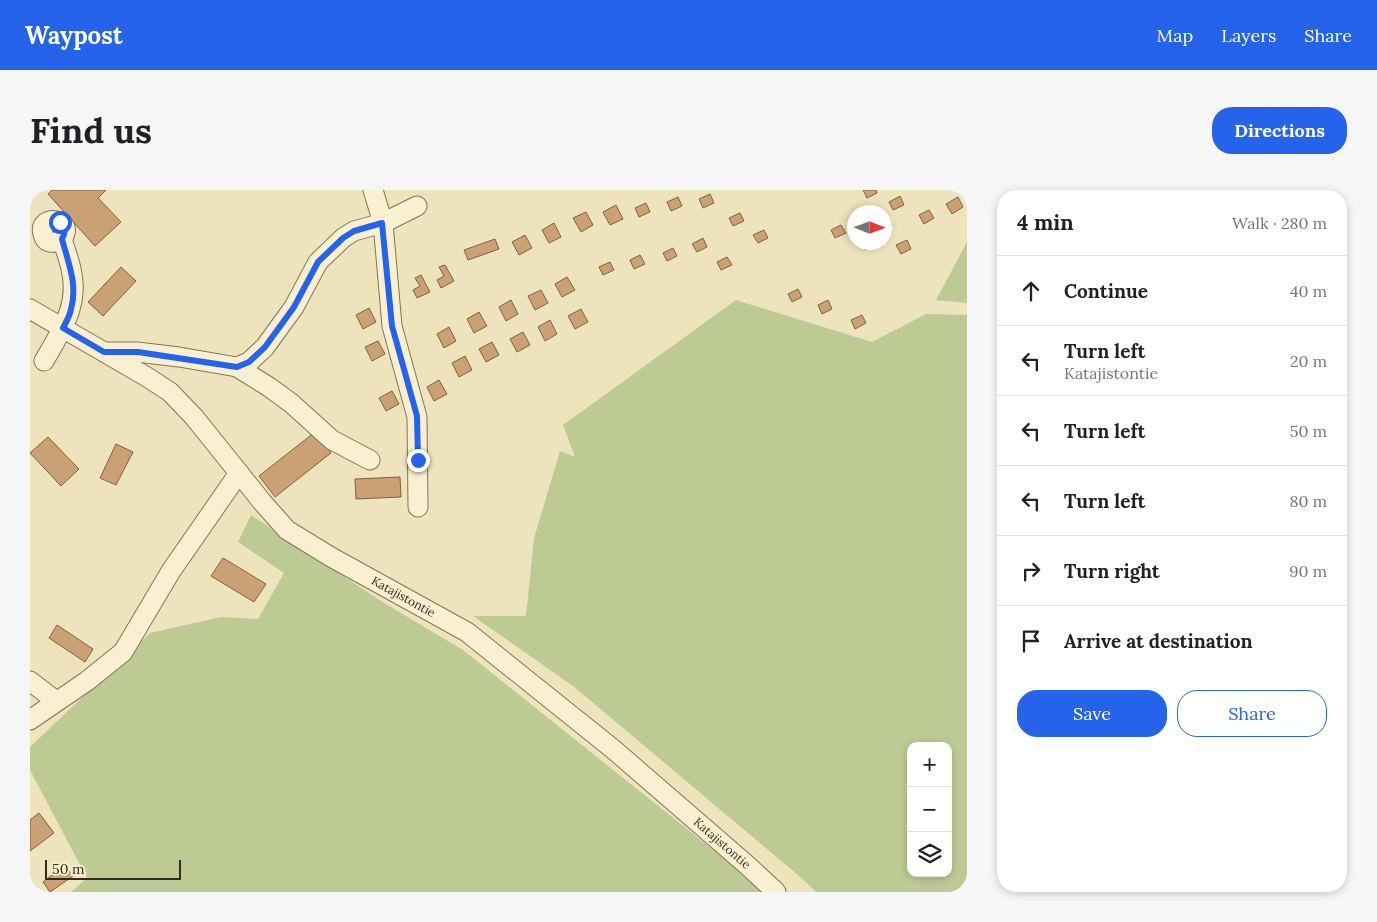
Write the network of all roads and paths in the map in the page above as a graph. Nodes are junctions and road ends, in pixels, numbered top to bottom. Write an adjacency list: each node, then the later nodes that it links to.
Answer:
1 (373, 190): 4 (street)
2 (417, 206): 4 (street)
3 (38, 220): 6 (street)
4 (382, 223): 9 (street); 12 (street)
5 (30, 309): 6 (street, Katajistontie)
6 (63, 328): 7 (street, Katajistontie); 8 (street)
7 (104, 352): 9 (street); 11 (street, Katajistontie)
8 (44, 360)
9 (237, 367): 10 (street)
10 (370, 460)
11 (239, 473): 14 (street); 16 (street, Katajistontie)
12 (418, 507)
13 (30, 681): 14 (street)
14 (56, 702): 15 (street)
15 (30, 720)
16 (776, 892)

